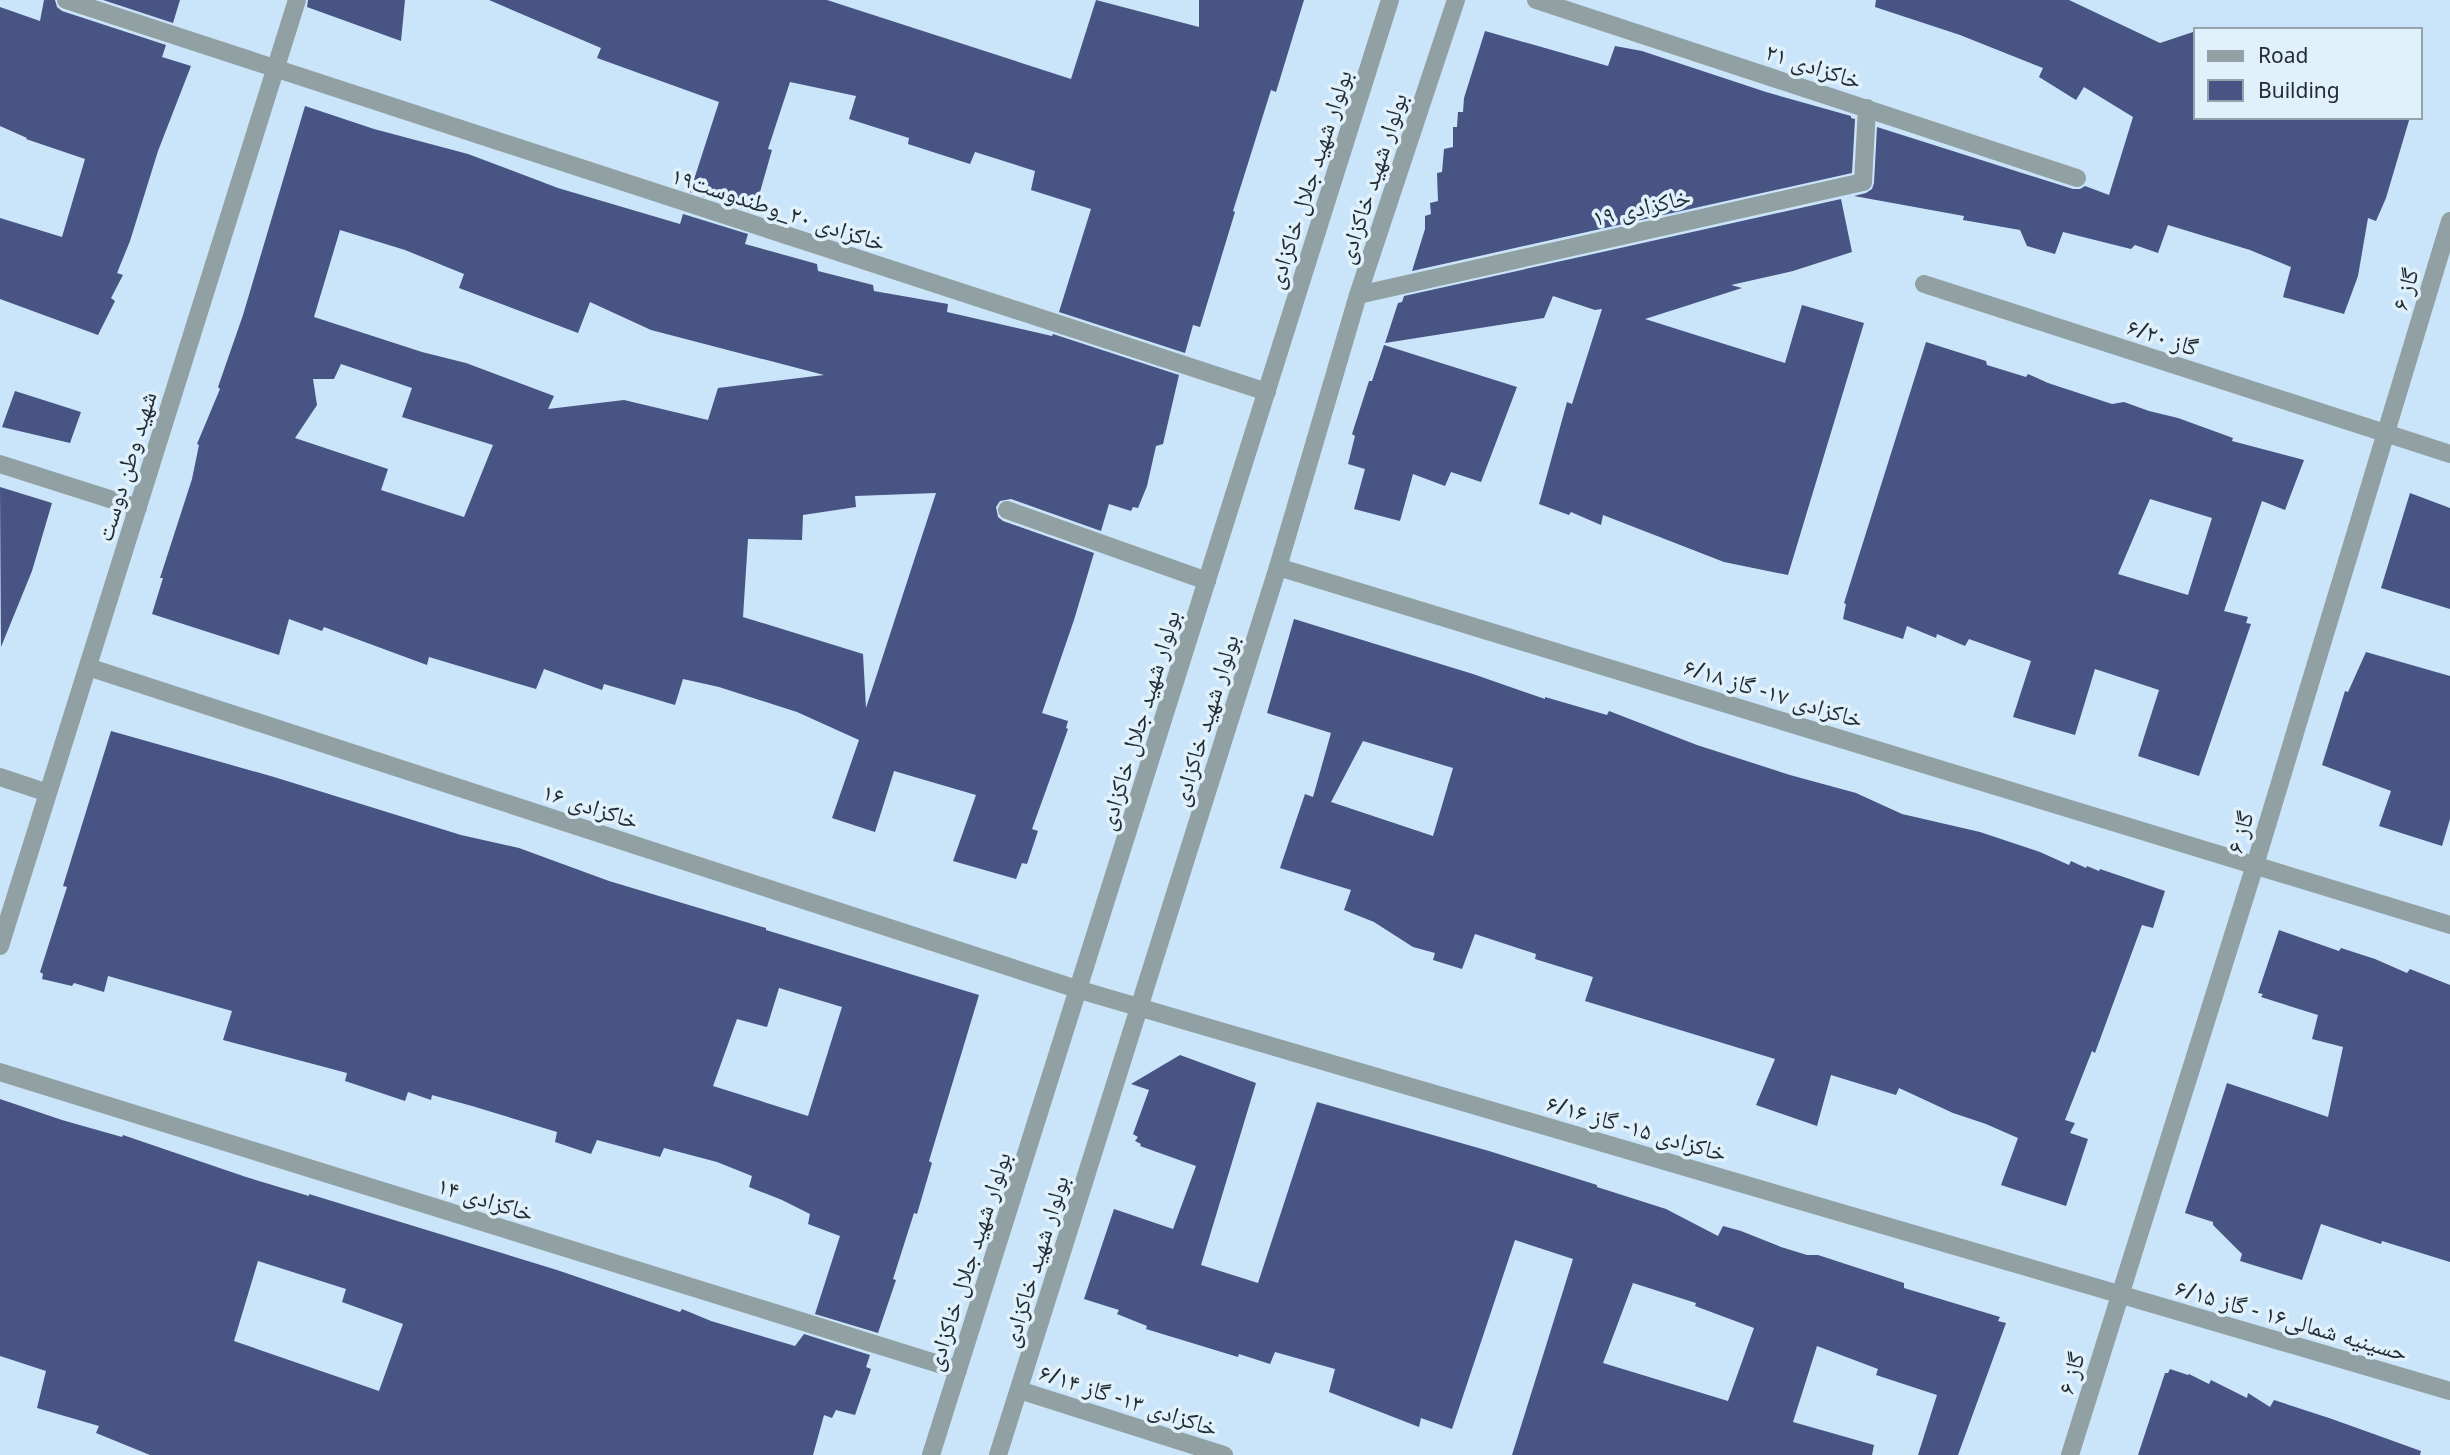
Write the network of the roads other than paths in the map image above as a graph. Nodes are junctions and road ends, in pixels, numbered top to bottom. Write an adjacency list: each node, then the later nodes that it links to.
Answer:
1 (66, 0): 6 (street, خاکزادی ۲۰_وطندوست۱۹)
2 (298, 0): 6 (street, شهید وطن دوست)
3 (1390, 0): 12 (street, بولوار شهید جلال خاکزادی)
4 (1456, 0): 11 (street, بولوار شهید خاکزادی)
5 (1536, 0): 7 (street, خاکزادی ۲۱)
6 (275, 70): 12 (street, خاکزادی ۲۰_وطندوست۱۹); 16 (street, شهید وطن دوست)
7 (1867, 108): 8 (street, خاکزادی ۲۱); 11 (street, خاکزادی ۱۹)
8 (2077, 178)
9 (2450, 221): 13 (street, گاز ۶)
10 (1924, 284): 13 (street, گاز ۶/۲۰)
11 (1358, 295): 18 (street, بولوار شهید خاکزادی)
12 (1267, 392): 19 (street, بولوار شهید جلال خاکزادی)
13 (2387, 435): 14 (street, گاز ۶/۲۰); 23 (street, گاز ۶)
14 (2450, 454)
15 (0, 464): 16 (street)
16 (138, 508): 20 (street, شهید وطن دوست)
17 (1007, 510): 19 (street)
18 (1278, 567): 23 (street, خاکزادی ۱۷- گاز ۶/۱۸); 27 (street, بولوار شهید خاکزادی)
19 (1207, 581): 26 (street, بولوار شهید جلال خاکزادی)
20 (88, 667): 22 (street, شهید وطن دوست); 26 (street, خاکزادی ۱۶)
21 (0, 777): 22 (street)
22 (48, 793): 25 (street, شهید وطن دوست)
23 (2255, 865): 24 (street, خاکزادی ۱۷- گاز ۶/۱۸); 29 (street, گاز ۶)
24 (2450, 925)
25 (0, 946)
26 (1080, 990): 27 (street, خاکزادی ۱۶); 30 (street, بولوار شهید جلال خاکزادی)
27 (1139, 1007): 29 (street, خاکزادی ۱۵- گاز ۶/۱۶); 31 (street, بولوار شهید خاکزادی)
28 (0, 1072): 30 (street, خاکزادی ۱۴)
29 (2121, 1294): 32 (street, حسینیه شمالی۱۶ - گاز ۶/۱۵); 36 (street, گاز ۶)
30 (958, 1370): 33 (street, بولوار شهید جلال خاکزادی)
31 (1019, 1390): 34 (street, بولوار شهید خاکزادی); 35 (street, خاکزادی ۱۳- گاز ۶/۱۴)
32 (2450, 1391)
33 (931, 1455)
34 (998, 1455)
35 (1224, 1455)
36 (2070, 1455)

